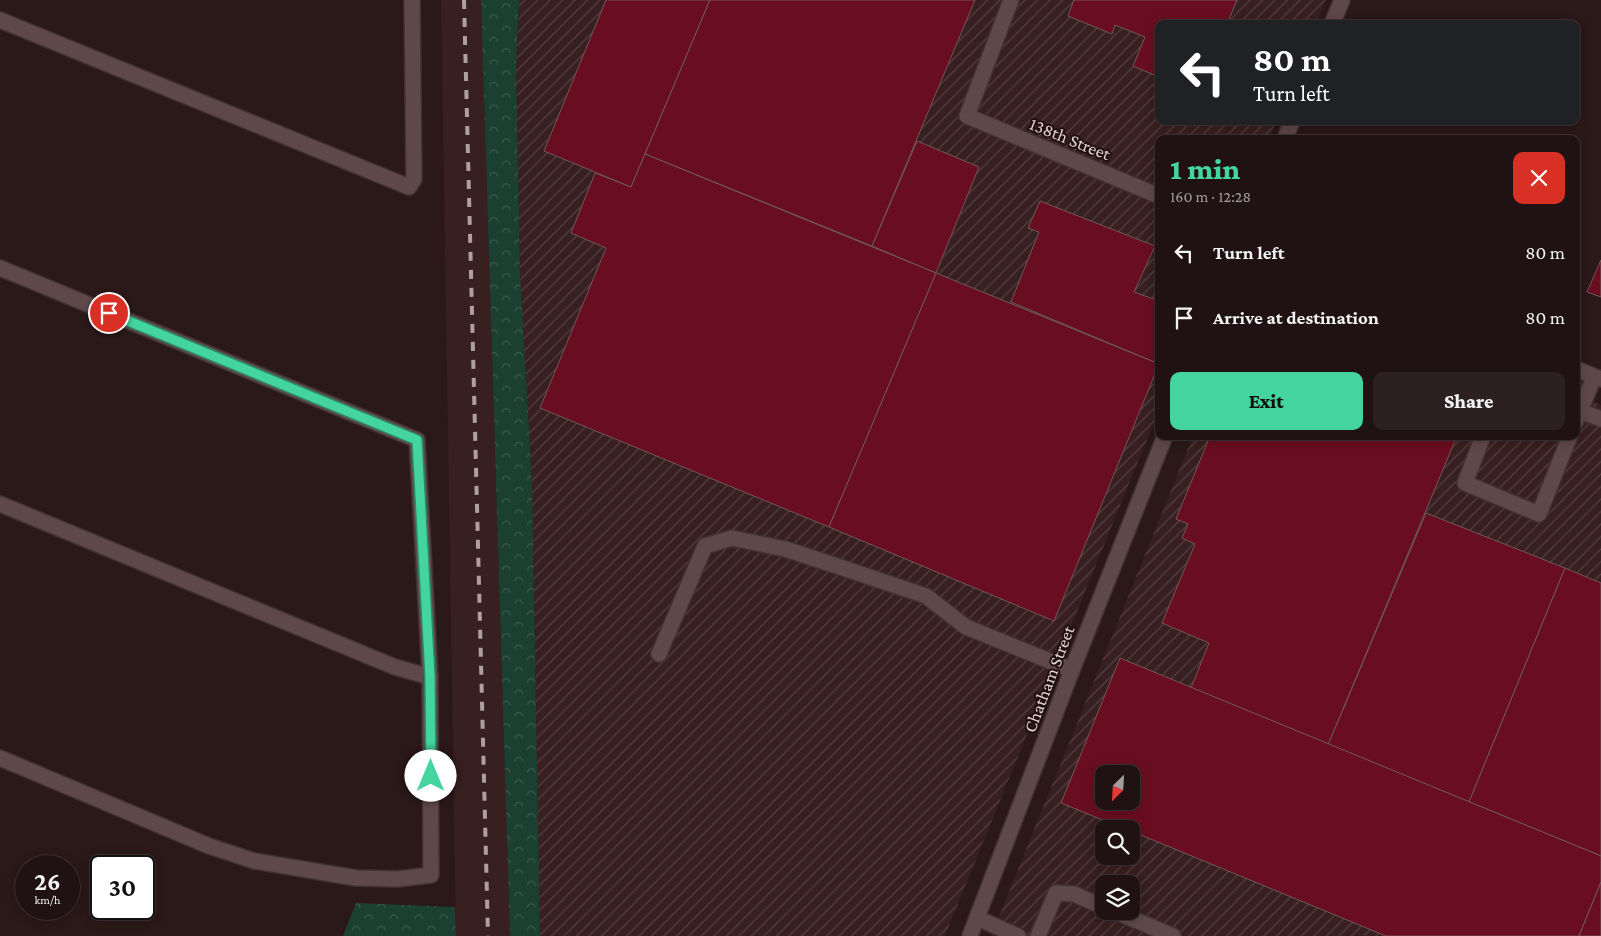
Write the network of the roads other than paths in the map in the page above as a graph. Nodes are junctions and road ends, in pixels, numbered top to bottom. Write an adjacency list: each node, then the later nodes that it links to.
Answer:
1 (412, 0): 4 (street)
2 (1011, 0): 6 (street, 138th Street)
3 (1342, 0): 5 (street)
4 (0, 20)
5 (1334, 20)
6 (1155, 194)
7 (0, 268): 19 (street)
8 (1580, 371): 9 (street)
9 (1598, 378): 10 (street)
10 (1580, 412)
11 (1580, 416): 12 (street)
12 (1601, 420)
13 (1163, 440): 18 (street, Chatham Street)
14 (1481, 440): 15 (street)
15 (1568, 440)
16 (0, 504): 19 (street)
17 (659, 654): 18 (street)
18 (1072, 670): 22 (street, Chatham Street)
19 (430, 677): 20 (street)
20 (0, 758)
21 (1095, 903): 26 (street)
22 (977, 918): 24 (street, Chatham Street); 25 (street)
23 (1135, 920): 27 (street)
24 (970, 936)
25 (1018, 936)
26 (1038, 936)
27 (1173, 936)

